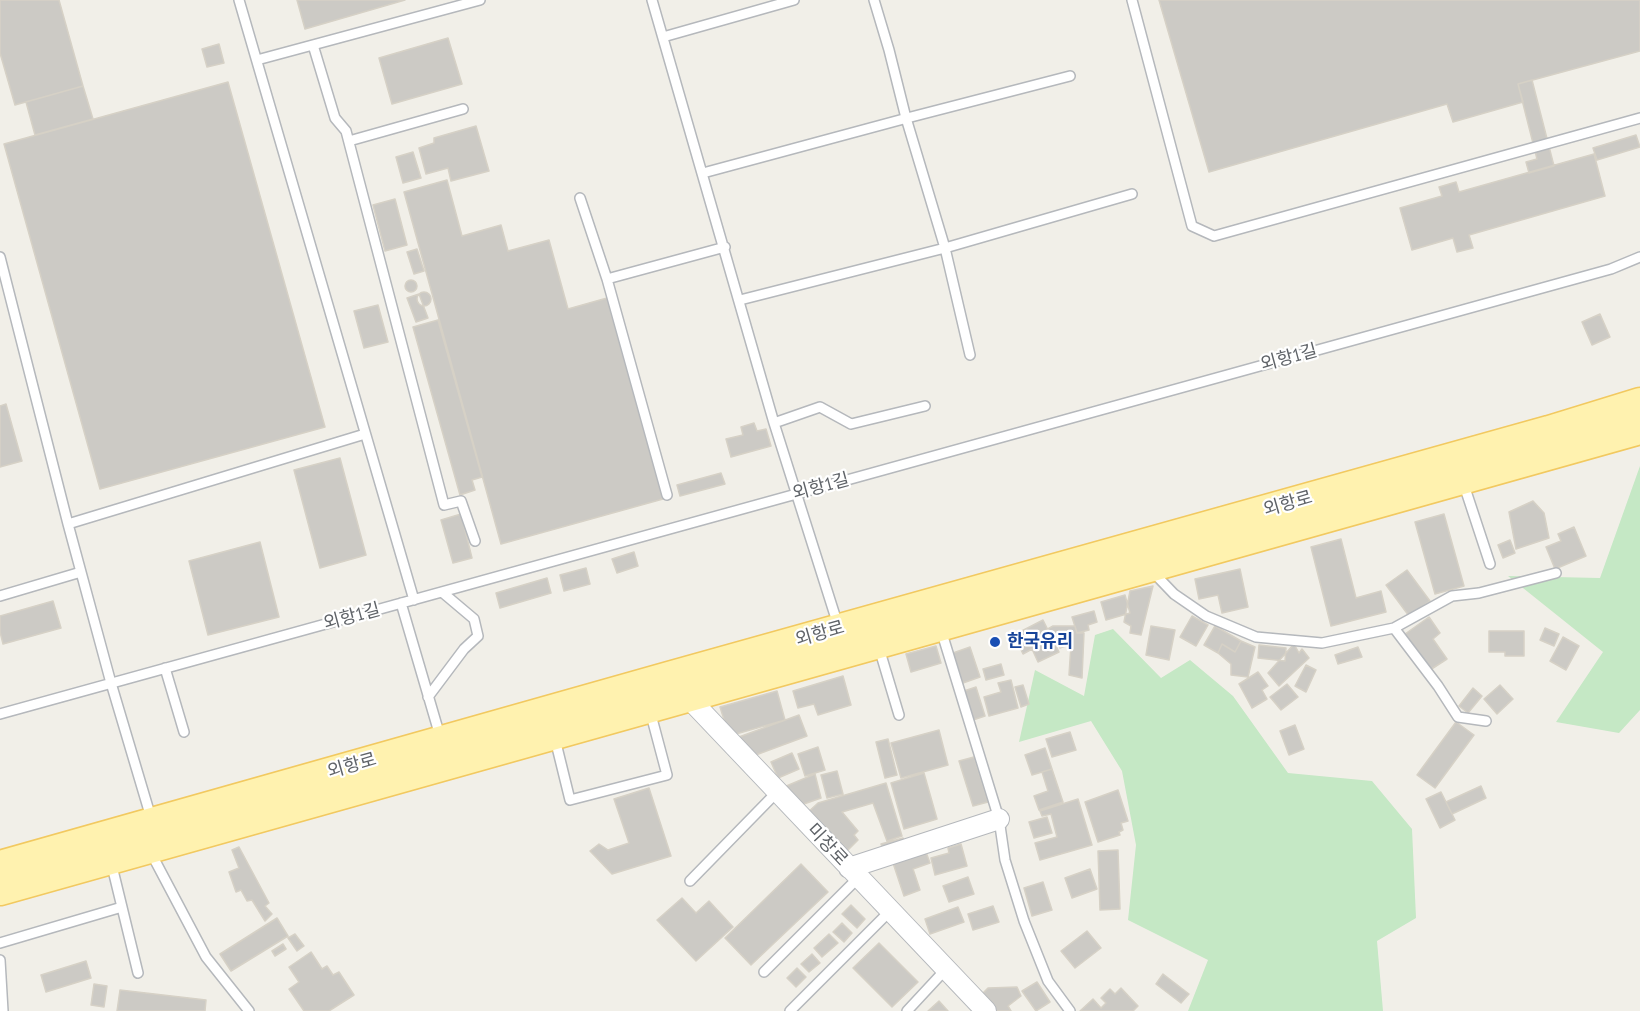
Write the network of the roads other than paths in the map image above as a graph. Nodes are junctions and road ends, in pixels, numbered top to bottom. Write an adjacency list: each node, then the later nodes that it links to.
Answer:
1 (239, 0): 9 (lane)
2 (480, 0): 8 (lane)
3 (652, 0): 7 (lane)
4 (794, 0): 7 (lane)
5 (874, 0): 12 (lane)
6 (1132, 0): 13 (lane)
7 (663, 37): 15 (lane)
8 (314, 45): 9 (lane); 14 (lane)
9 (257, 60): 29 (lane)
10 (1070, 76): 12 (lane)
11 (463, 110): 14 (lane)
12 (906, 118): 15 (lane); 19 (lane)
13 (1640, 118)
14 (349, 141): 34 (lane)
15 (703, 173): 18 (lane)
16 (1132, 194): 19 (lane)
17 (580, 198): 22 (lane)
18 (725, 247): 22 (lane); 23 (lane)
19 (945, 248): 23 (lane); 24 (lane)
20 (0, 257): 33 (lane)
21 (1640, 257): 31 (lane, 외항1길)
22 (607, 279): 32 (lane)
23 (740, 300): 27 (lane)
24 (970, 355)
25 (1640, 403): 45 (main road, 외항로)
26 (925, 406): 27 (lane)
27 (774, 423): 31 (lane)
28 (1640, 429): 30 (main road, 외항로)
29 (365, 434): 33 (lane); 41 (lane)
30 (1463, 479): 35 (lane); 36 (main road, 외항로)
31 (797, 494): 39 (lane, 외항1길); 45 (lane)
32 (667, 495)
33 (68, 524): 37 (lane)
34 (475, 541)
35 (1490, 564)
36 (1148, 567): 43 (main road, 외항로); 44 (lane)
37 (81, 572): 40 (lane); 48 (lane)
38 (1556, 573): 44 (lane)
39 (442, 592): 41 (lane, 외항1길); 50 (lane)
40 (0, 596)
41 (414, 600): 42 (lane, 외항1길)
42 (401, 603): 47 (lane, 외항1길); 50 (lane)
43 (939, 625): 46 (main road, 외항로); 59 (lane)
44 (1394, 628): 54 (lane)
45 (839, 629): 49 (main road, 외항로)
46 (878, 643): 49 (main road, 외항로); 53 (lane)
47 (165, 668): 48 (lane, 외항1길); 55 (lane)
48 (111, 683): 52 (lane, 외항1길); 60 (lane)
49 (678, 687): 51 (main road, 외항로); 57 (main road, 외항로); 58 (street, 미창로)
50 (428, 697): 57 (lane)
51 (649, 708): 56 (main road, 외항로); 56 (lane)
52 (0, 714)
53 (899, 716)
54 (1486, 721)
55 (184, 732)
56 (554, 735): 60 (main road, 외항로)
57 (441, 741): 60 (main road, 외항로)
58 (777, 792): 63 (street, 미창로); 64 (lane)
59 (999, 819): 63 (street); 78 (lane)
60 (150, 836): 61 (main road, 외항로); 62 (main road, 외항로); 74 (lane)
61 (110, 859): 65 (main road, 외항로); 66 (lane)
62 (0, 866)
63 (853, 873): 67 (street, 미창로); 71 (lane)
64 (690, 881)
65 (0, 890)
66 (122, 907): 68 (lane); 72 (lane)
67 (890, 912): 70 (street, 미창로); 75 (lane)
68 (0, 943)
69 (0, 960): 73 (lane)
70 (946, 969): 76 (lane); 77 (street, 미창로)
71 (764, 972)
72 (138, 973)
73 (3, 1011)
74 (249, 1011)
75 (790, 1011)
76 (907, 1011)
77 (986, 1011)
78 (1070, 1011)

